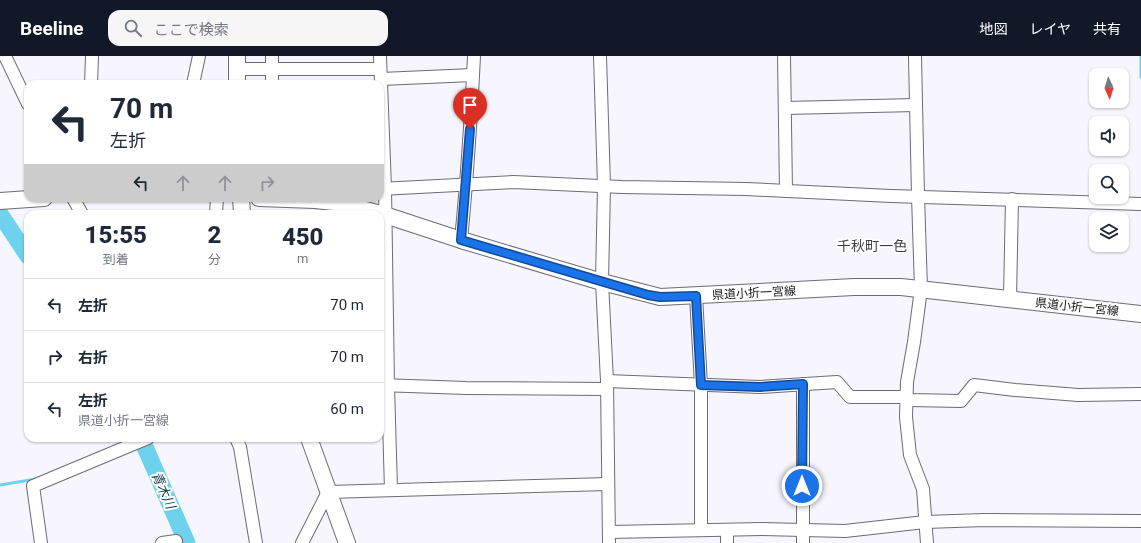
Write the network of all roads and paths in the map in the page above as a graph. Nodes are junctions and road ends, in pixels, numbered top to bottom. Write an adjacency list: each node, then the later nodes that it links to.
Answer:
1 (5, 56): 18 (street)
2 (92, 56): 14 (street)
3 (199, 56): 15 (street)
4 (272, 56): 10 (street)
5 (380, 56): 12 (street)
6 (474, 56): 13 (street)
7 (600, 56): 22 (street)
8 (784, 56): 20 (street)
9 (915, 56): 19 (street)
10 (272, 69): 11 (street); 12 (street); 16 (street)
11 (237, 70)
12 (381, 74): 13 (street); 17 (street)
13 (473, 75): 21 (street)
14 (91, 80)
15 (194, 80)
16 (272, 80)
17 (381, 80)
18 (24, 96)
19 (916, 105): 20 (street); 25 (street)
20 (785, 108): 24 (street)
21 (467, 184): 22 (street); 23 (street); 34 (street)
22 (604, 186): 24 (street); 35 (street)
23 (384, 188)
24 (786, 191): 25 (street)
25 (918, 196): 27 (street); 36 (street)
26 (24, 199): 28 (main road)
27 (1012, 199): 31 (street); 38 (street)
28 (4, 200)
29 (334, 202): 32 (main road, 県道小折一宮線)
30 (384, 202): 33 (street)
31 (1141, 204)
32 (365, 210)
33 (385, 215): 34 (main road, 県道小折一宮線); 43 (street)
34 (461, 240): 35 (main road, 県道小折一宮線)
35 (602, 282): 37 (main road, 県道小折一宮線); 41 (street)
36 (921, 289): 37 (main road, 県道小折一宮線); 38 (main road, 県道小折一宮線); 45 (street)
37 (696, 296): 42 (street)
38 (1010, 299): 39 (main road, 県道小折一宮線)
39 (1141, 314)
40 (803, 384): 42 (street); 45 (street); 56 (street)
41 (607, 385): 42 (street); 43 (street); 49 (street)
42 (701, 385): 54 (street)
43 (384, 386): 50 (street)
44 (1141, 394): 45 (street)
45 (906, 399): 53 (street)
46 (137, 442): 59 (street)
47 (238, 442): 61 (street)
48 (310, 442): 51 (main road)
49 (608, 484): 50 (street); 57 (street)
50 (391, 490): 51 (street)
51 (328, 492): 62 (street); 63 (main road)
52 (1141, 521): 53 (street)
53 (925, 522): 56 (street); 66 (street)
54 (701, 530): 55 (street); 57 (street)
55 (727, 530): 56 (street); 64 (street)
56 (802, 530): 65 (street)
57 (609, 537)
58 (176, 541): 60 (street)
59 (41, 543)
60 (162, 543)
61 (256, 543)
62 (302, 543)
63 (347, 543)
64 (727, 543)
65 (803, 543)
66 (927, 543)

